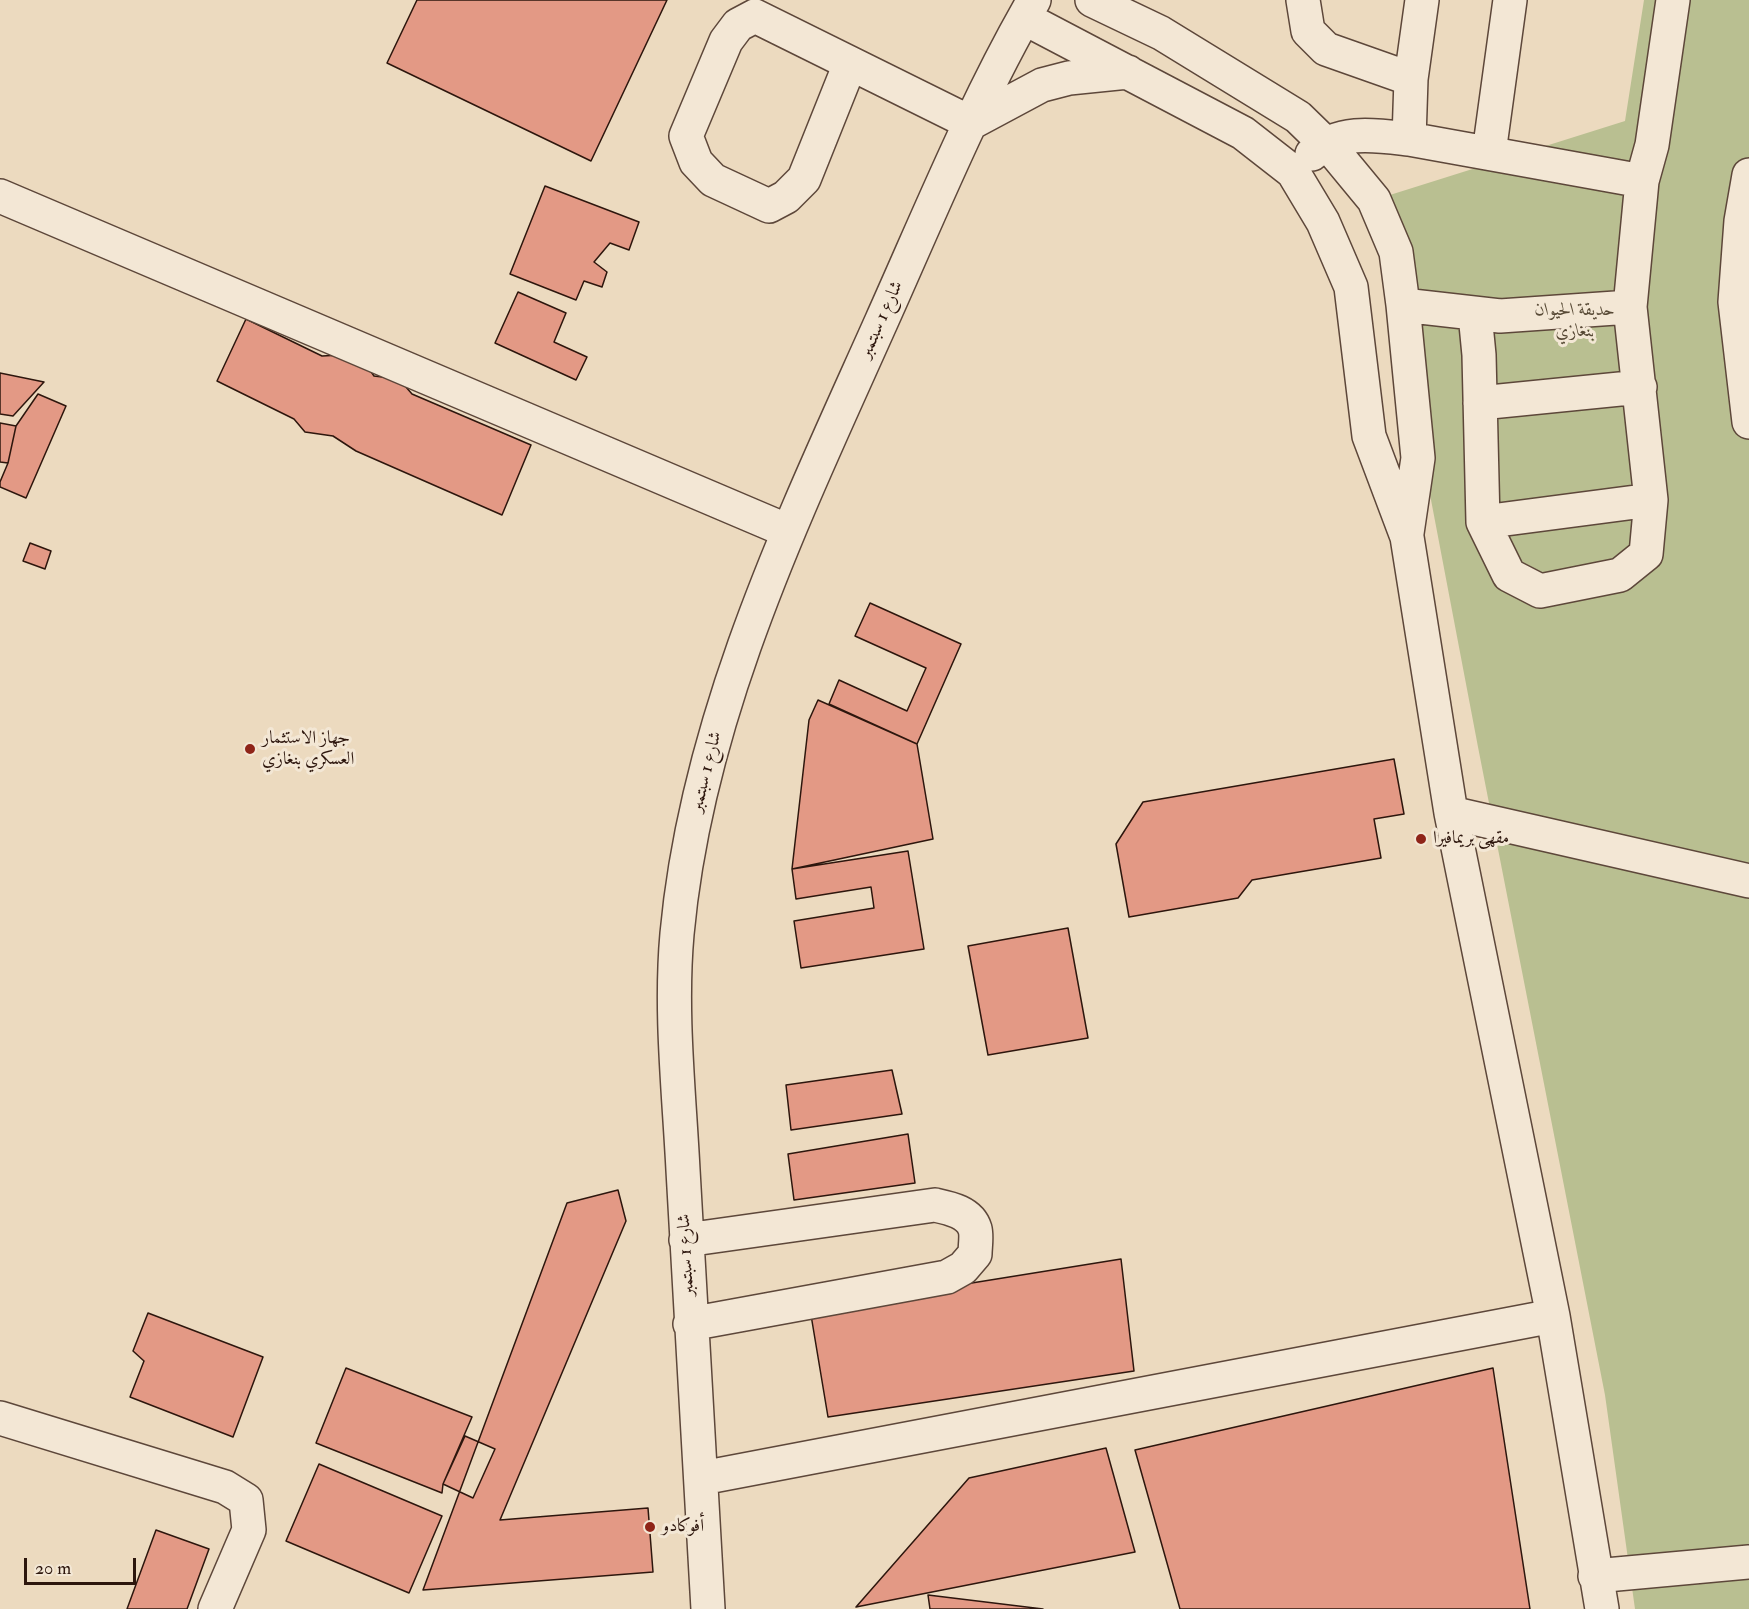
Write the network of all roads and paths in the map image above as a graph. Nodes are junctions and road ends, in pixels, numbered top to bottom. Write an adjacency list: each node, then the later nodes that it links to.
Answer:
1 (1092, 0): 8 (street)
2 (1146, 0): 8 (street)
3 (1303, 0): 11 (street)
4 (1422, 0): 11 (street)
5 (1510, 0): 15 (street)
6 (1672, 0): 18 (street)
7 (1029, 9): 10 (street); 12 (street, شارع 1 سبتمبر)
8 (1161, 33): 14 (street)
9 (850, 64): 9 (street); 12 (street)
10 (1128, 72): 12 (street); 16 (street)
11 (1411, 80): 13 (street)
12 (971, 123): 29 (street, شارع 1 سبتمبر)
13 (1410, 139): 14 (street); 15 (street)
14 (1325, 143): 16 (street); 21 (street)
15 (1489, 153): 18 (street)
16 (1293, 172): 30 (street)
17 (1749, 175): 20 (street)
18 (1642, 181): 22 (street)
19 (0, 196): 29 (street)
20 (1745, 222): 26 (street)
21 (1403, 305): 23 (street); 30 (street)
22 (1630, 307): 23 (street); 24 (street)
23 (1475, 314): 25 (street)
24 (1640, 387): 25 (street); 27 (street)
25 (1480, 403): 28 (street)
26 (1749, 422)
27 (1651, 500): 28 (street); 28 (street)
28 (1483, 522)
29 (788, 531): 33 (street, شارع 1 سبتمبر)
30 (1407, 537): 31 (street)
31 (1450, 813): 32 (street); 34 (street)
32 (1749, 881)
33 (686, 1240): 35 (street, شارع 1 سبتمبر); 35 (street)
34 (1553, 1316): 37 (street); 39 (street)
35 (690, 1324): 37 (street, شارع 1 سبتمبر)
36 (0, 1418): 40 (street)
37 (702, 1478): 41 (street, شارع 1 سبتمبر)
38 (1749, 1562): 39 (street)
39 (1595, 1575): 42 (street)
40 (215, 1609)
41 (708, 1609)
42 (1602, 1609)

